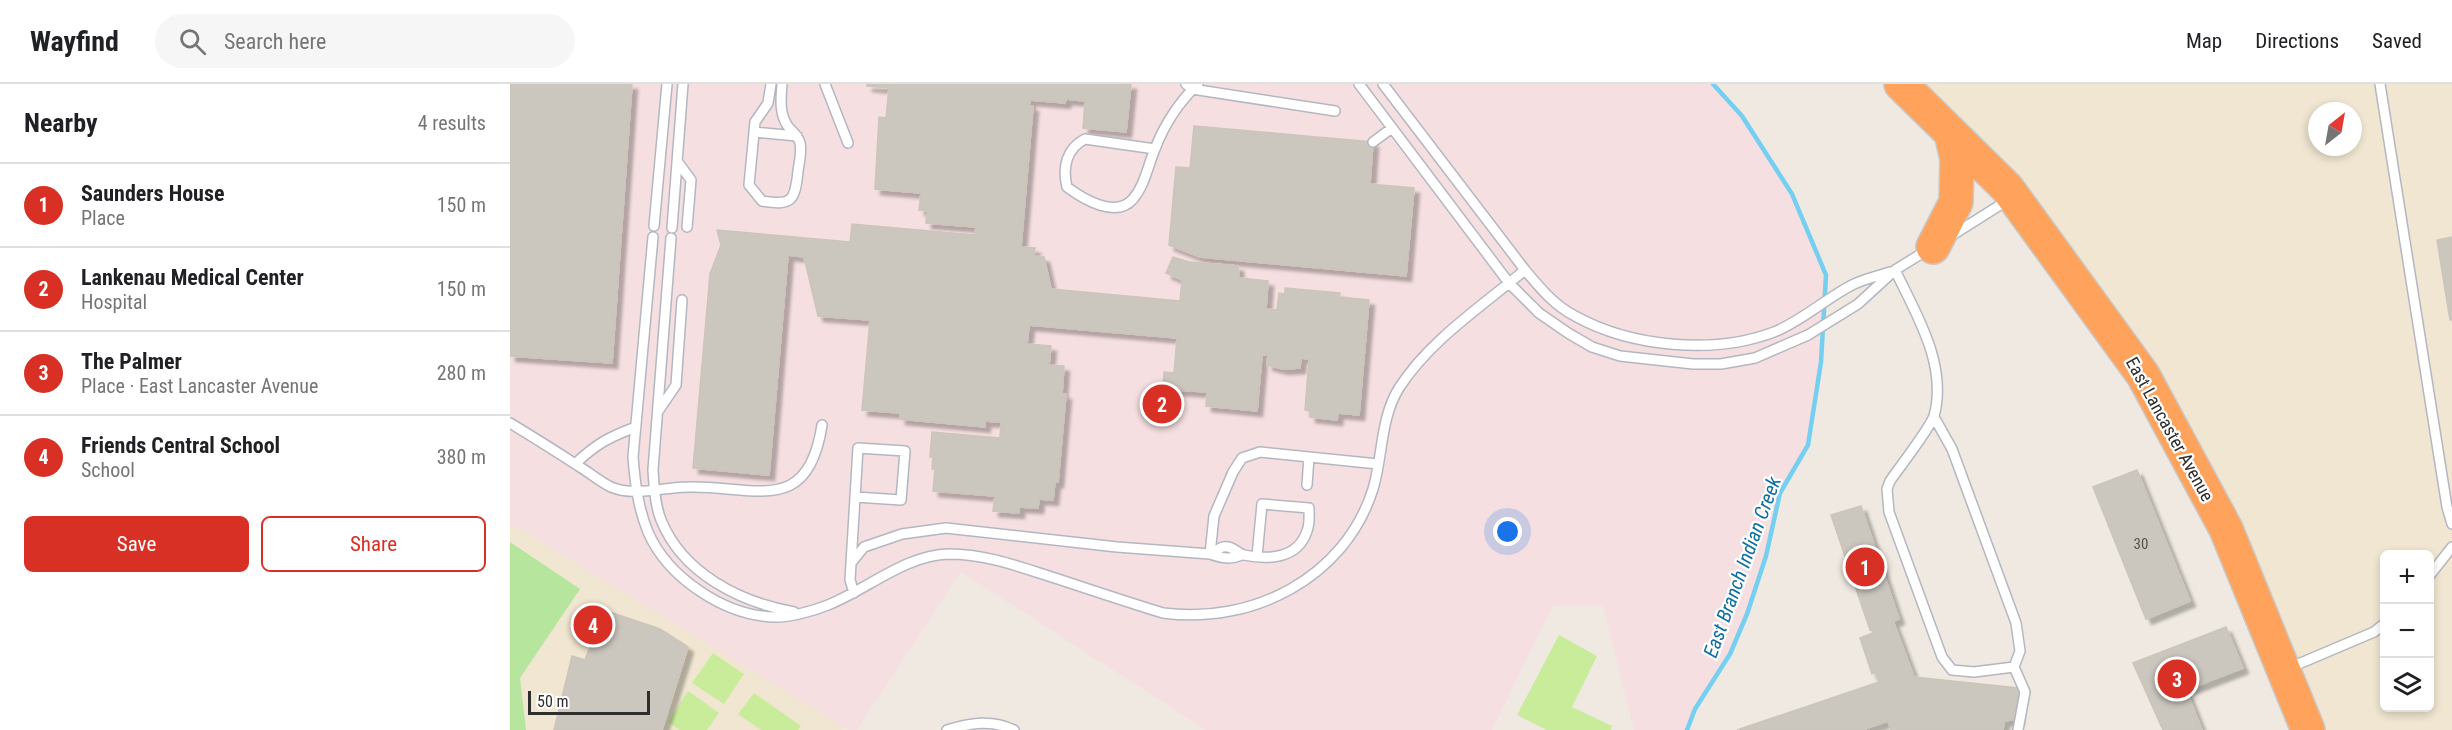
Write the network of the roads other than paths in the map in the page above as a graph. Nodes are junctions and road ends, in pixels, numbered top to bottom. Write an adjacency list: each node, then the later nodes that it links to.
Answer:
1 (667, 84): 31 (lane)
2 (683, 84): 19 (lane)
3 (771, 84): 13 (lane)
4 (782, 84): 15 (lane)
5 (825, 84): 17 (lane)
6 (1359, 84): 12 (lane)
7 (1383, 84): 23 (lane)
8 (1901, 84): 14 (highway, East Lancaster Avenue)
9 (2380, 84): 39 (lane)
10 (1192, 86): 11 (lane); 18 (lane)
11 (1335, 111)
12 (1392, 128): 16 (lane); 25 (lane)
13 (754, 132): 15 (lane); 15 (lane)
14 (1951, 133): 20 (highway, East Lancaster Avenue); 22 (highway)
15 (797, 136)
16 (1373, 142)
17 (848, 143)
18 (1155, 148): 18 (lane)
19 (677, 161): 21 (lane); 27 (lane)
20 (2013, 197): 22 (lane); 49 (highway, East Lancaster Avenue)
21 (687, 227)
22 (1933, 247): 24 (lane)
23 (1525, 270): 24 (lane); 25 (lane)
24 (1894, 270): 25 (lane); 28 (lane)
25 (1509, 283): 34 (lane)
26 (682, 300): 27 (lane)
27 (658, 412): 36 (lane)
28 (1934, 417): 48 (lane); 48 (lane)
29 (510, 423): 33 (lane)
30 (822, 425): 36 (lane)
31 (636, 427): 33 (lane); 37 (lane)
32 (1309, 457): 34 (lane); 35 (lane); 41 (lane)
33 (575, 464): 37 (lane)
34 (1378, 464): 45 (lane)
35 (1307, 485)
36 (654, 489): 37 (lane); 46 (lane)
37 (637, 491): 46 (lane)
38 (855, 497): 38 (lane); 43 (lane)
39 (2452, 524)
40 (2452, 546): 44 (lane)
41 (1210, 554): 42 (lane); 43 (lane)
42 (1257, 556): 42 (lane)
43 (851, 563): 45 (lane)
44 (2434, 570)
45 (854, 593): 46 (lane)
46 (799, 613)
47 (2380, 628): 49 (lane)
48 (2014, 667): 53 (lane)
49 (2283, 670): 50 (highway, East Lancaster Avenue)
50 (2304, 727)
51 (951, 730): 52 (lane)
52 (1014, 730)
53 (2018, 730)

